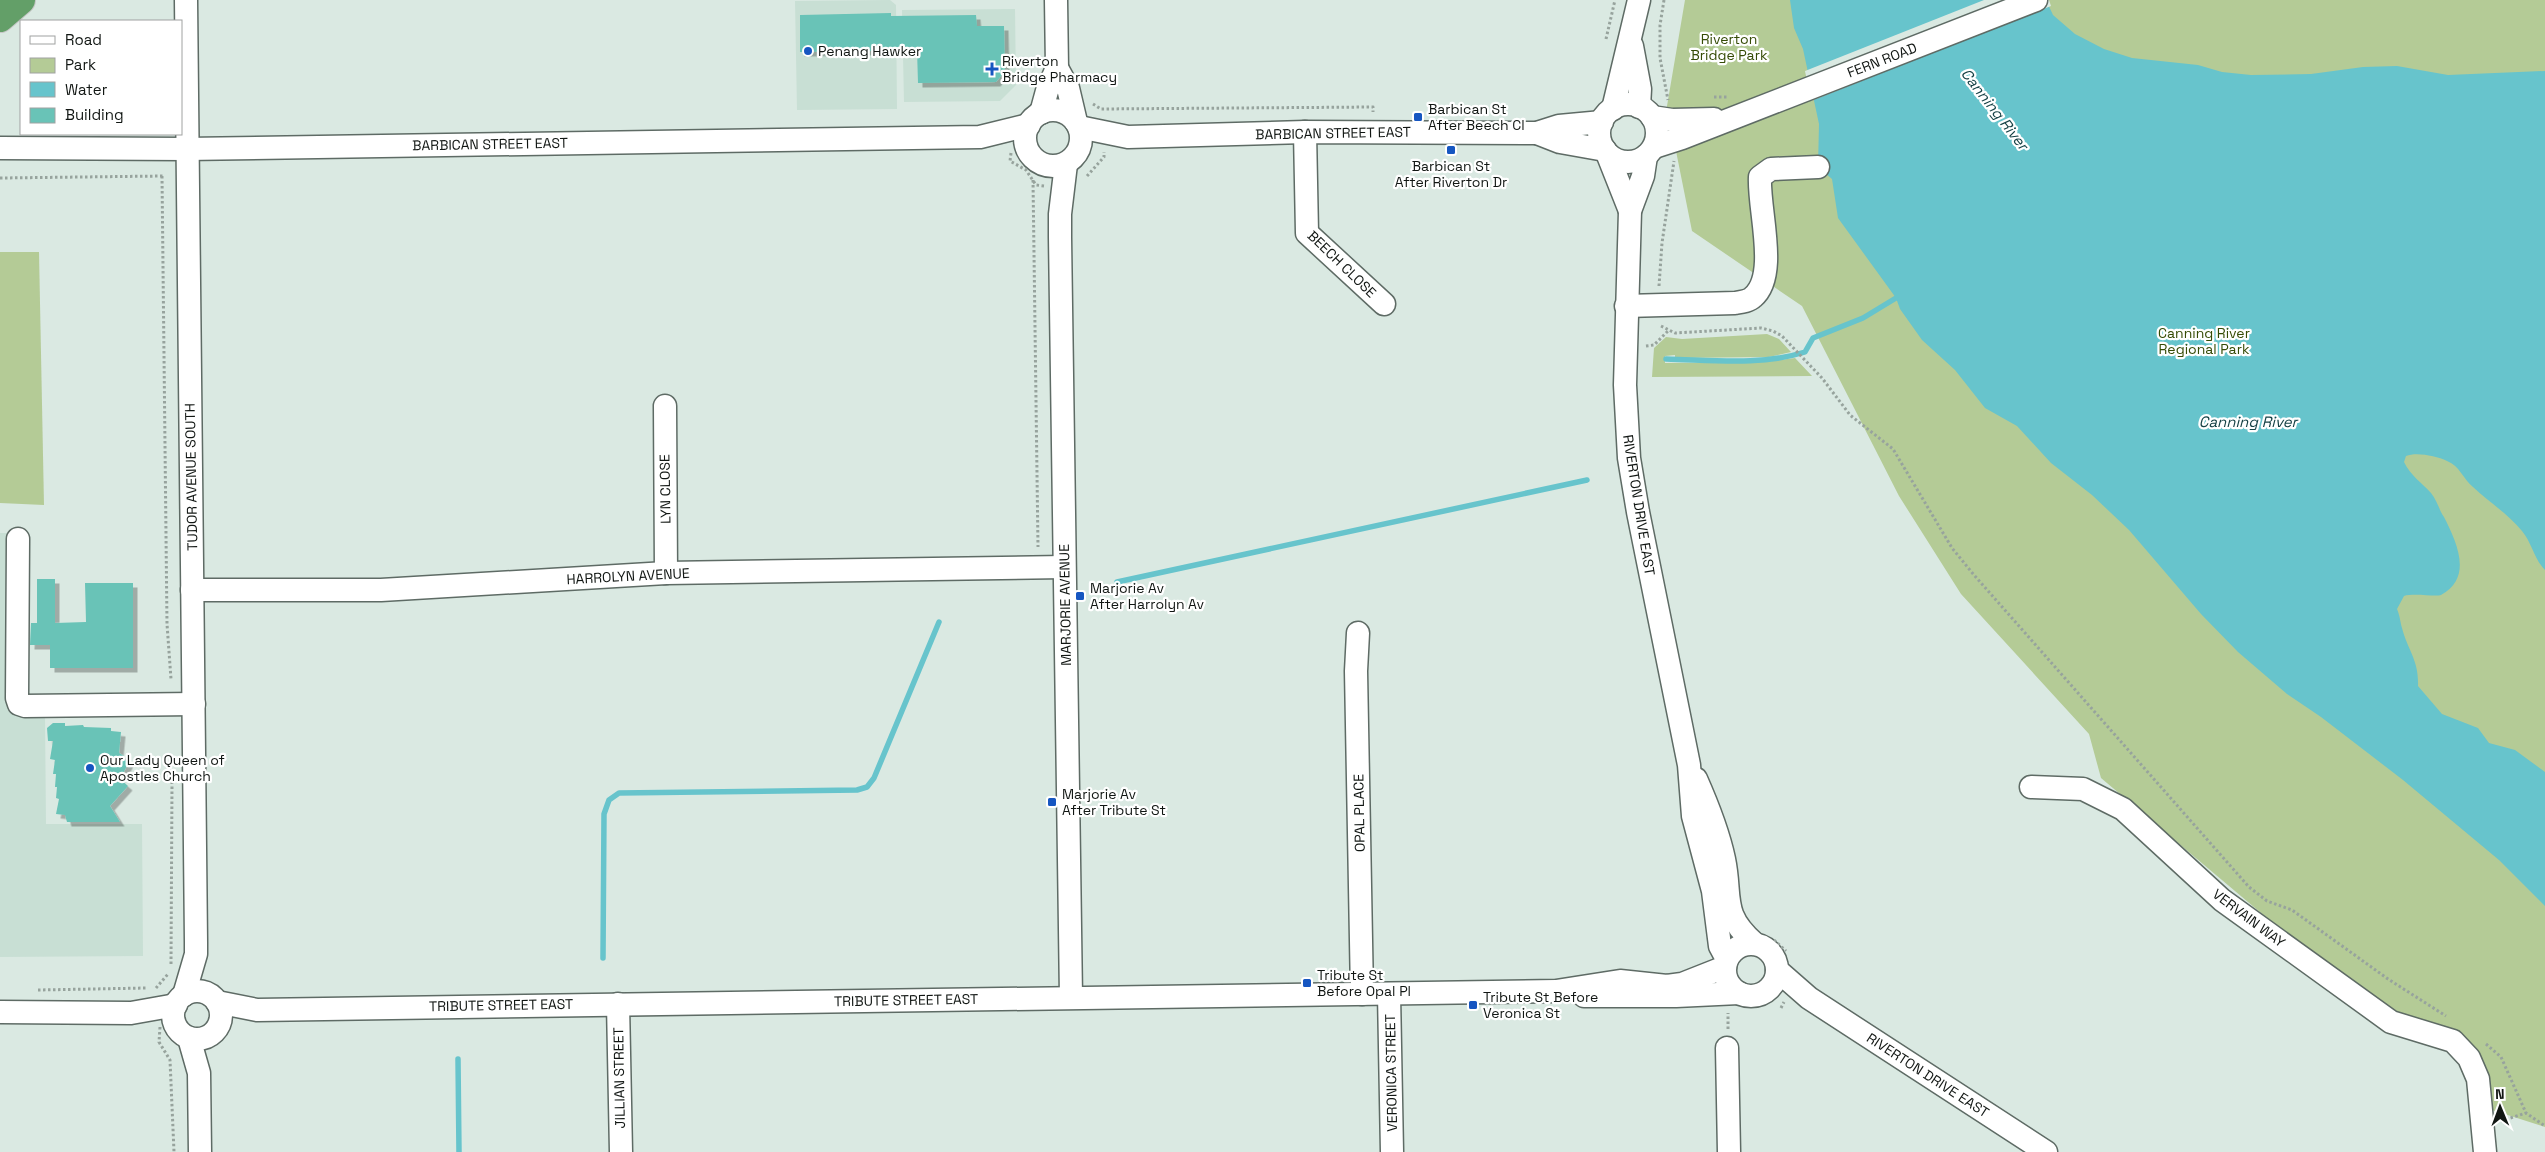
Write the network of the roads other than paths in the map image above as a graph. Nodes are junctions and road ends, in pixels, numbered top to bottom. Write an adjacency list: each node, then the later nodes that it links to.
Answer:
1 (21, 0): 6 (highway)
2 (186, 0): 19 (street, TUDOR AVENUE SOUTH)
3 (1056, 0): 8 (street, MARJORIE AVENUE)
4 (1638, 0): 7 (street, RIVERTON DRIVE EAST)
5 (2036, 0): 10 (street, FERN ROAD)
6 (0, 18)
7 (1630, 38): 9 (street, RIVERTON DRIVE EAST); 11 (street, RIVERTON DRIVE EAST)
8 (1057, 68): 12 (street, MARJORIE AVENUE); 13 (street, MARJORIE AVENUE)
9 (1644, 104): 10 (street, FERN ROAD); 11 (street); 21 (street, RIVERTON DRIVE EAST)
10 (1729, 108): 21 (street, FERN ROAD)
11 (1607, 115): 15 (street, BARBICAN STREET EAST); 20 (street, RIVERTON DRIVE EAST)
12 (1035, 119): 13 (street); 16 (street, BARBICAN STREET EAST); 23 (street, MARJORIE AVENUE)
13 (1078, 124): 17 (street, BARBICAN STREET EAST); 22 (street, MARJORIE AVENUE)
14 (1305, 132): 15 (street, BARBICAN STREET EAST); 17 (street, BARBICAN STREET EAST); 27 (street, BEECH CLOSE)
15 (1538, 133): 20 (street, BARBICAN STREET EAST)
16 (980, 137): 19 (street, BARBICAN STREET EAST); 23 (street, BARBICAN STREET EAST)
17 (1128, 137): 22 (street, BARBICAN STREET EAST)
18 (0, 148): 19 (street, BARBICAN STREET EAST)
19 (186, 149): 33 (street, TUDOR AVENUE SOUTH)
20 (1606, 151): 21 (street); 25 (street, RIVERTON DRIVE EAST)
21 (1650, 151): 25 (street, RIVERTON DRIVE EAST)
22 (1072, 158): 23 (street); 26 (street, MARJORIE AVENUE)
23 (1032, 167): 26 (street, MARJORIE AVENUE)
24 (1818, 167): 28 (street)
25 (1630, 211): 28 (street, RIVERTON DRIVE EAST)
26 (1060, 214): 31 (street, MARJORIE AVENUE)
27 (1384, 304)
28 (1626, 306): 36 (street, RIVERTON DRIVE EAST)
29 (665, 406): 32 (street, LYN CLOSE)
30 (18, 539): 35 (street)
31 (1064, 567): 32 (street, HARROLYN AVENUE); 45 (street, MARJORIE AVENUE)
32 (666, 573): 33 (street, HARROLYN AVENUE)
33 (192, 590): 35 (street, TUDOR AVENUE SOUTH)
34 (1358, 633): 43 (street, OPAL PLACE)
35 (183, 704): 49 (street, TUDOR AVENUE SOUTH)
36 (1690, 765): 38 (street, RIVERTON DRIVE EAST); 39 (street, RIVERTON DRIVE EAST)
37 (2031, 787): 56 (street, VERVAIN WAY)
38 (1763, 941): 39 (street); 40 (street, RIVERTON DRIVE EAST)
39 (1726, 963): 41 (street, TRIBUTE STREET EAST); 42 (street, RIVERTON DRIVE EAST)
40 (1784, 963): 42 (street); 46 (street, RIVERTON DRIVE EAST)
41 (1556, 991): 42 (street, TRIBUTE STREET EAST); 44 (street, TRIBUTE STREET EAST)
42 (1751, 993): 46 (street, RIVERTON DRIVE EAST)
43 (1362, 994): 44 (street, TRIBUTE STREET EAST); 45 (street, TRIBUTE STREET EAST)
44 (1389, 994): 53 (street, VERONICA STREET)
45 (1071, 997): 47 (street, TRIBUTE STREET EAST)
46 (1809, 998): 55 (street, RIVERTON DRIVE EAST)
47 (618, 1004): 49 (street, TRIBUTE STREET EAST); 52 (street, JILLIAN STREET)
48 (0, 1012): 49 (street, TRIBUTE STREET EAST)
49 (187, 1012): 51 (street, TUDOR AVENUE SOUTH)
50 (1727, 1048): 54 (street)
51 (200, 1152)
52 (621, 1152)
53 (1392, 1152)
54 (1730, 1152)
55 (2046, 1152)
56 (2485, 1152)

